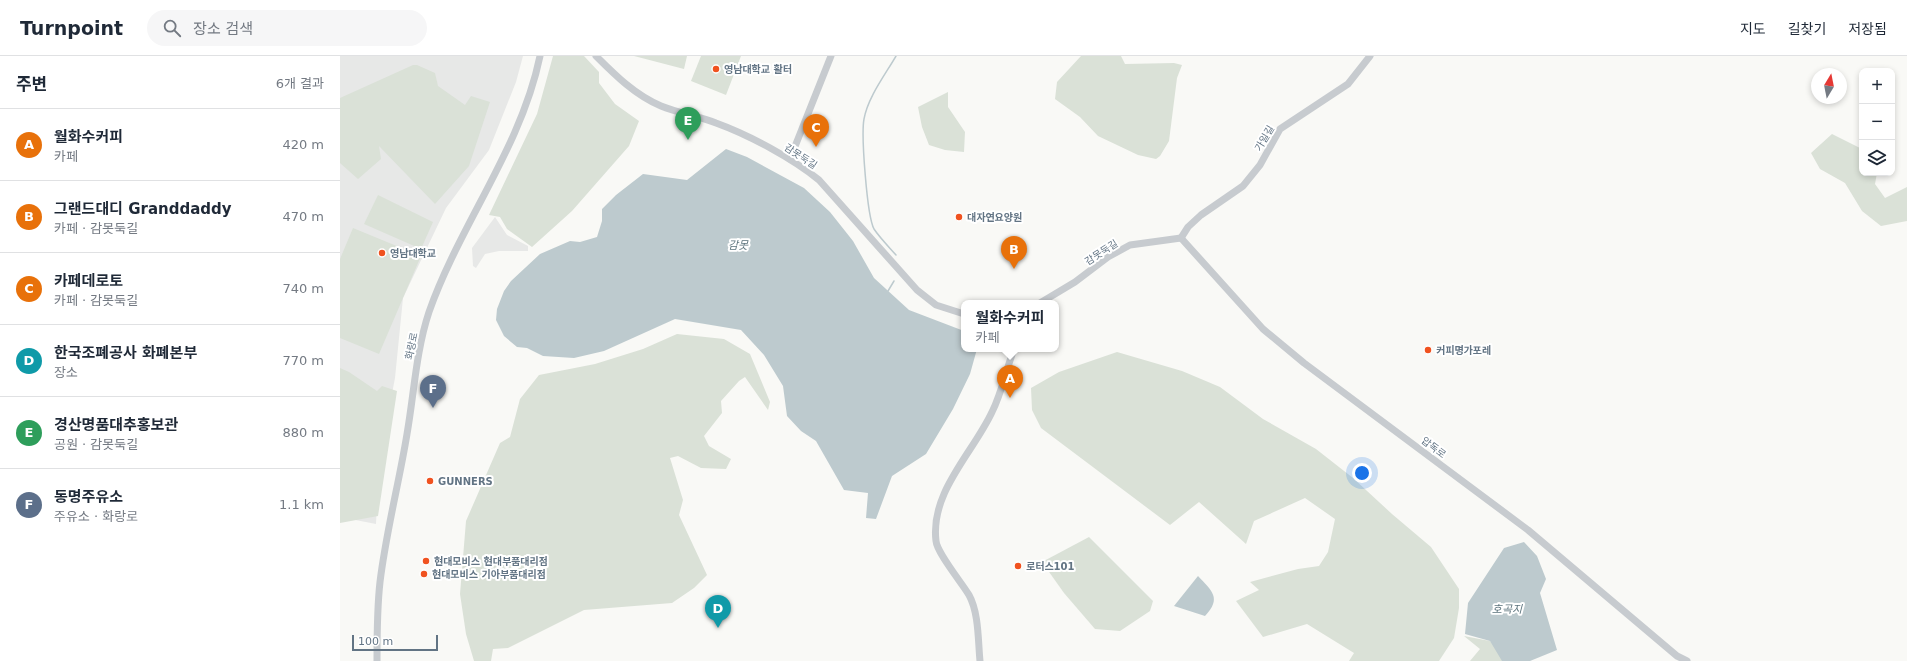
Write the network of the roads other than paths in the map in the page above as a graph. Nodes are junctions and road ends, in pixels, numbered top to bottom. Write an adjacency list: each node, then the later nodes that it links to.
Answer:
1 (540, 56): 10 (street, 화랑로)
2 (596, 56): 5 (street, 감못둑길)
3 (831, 56): 5 (street)
4 (1370, 56): 6 (street, 가일길)
5 (790, 159): 8 (street, 감못둑길)
6 (1181, 238): 7 (street, 감못둑길); 12 (street, 압독로)
7 (1045, 300)
8 (961, 313)
9 (1013, 352): 11 (street)
10 (377, 661)
11 (980, 661)
12 (1687, 661)

